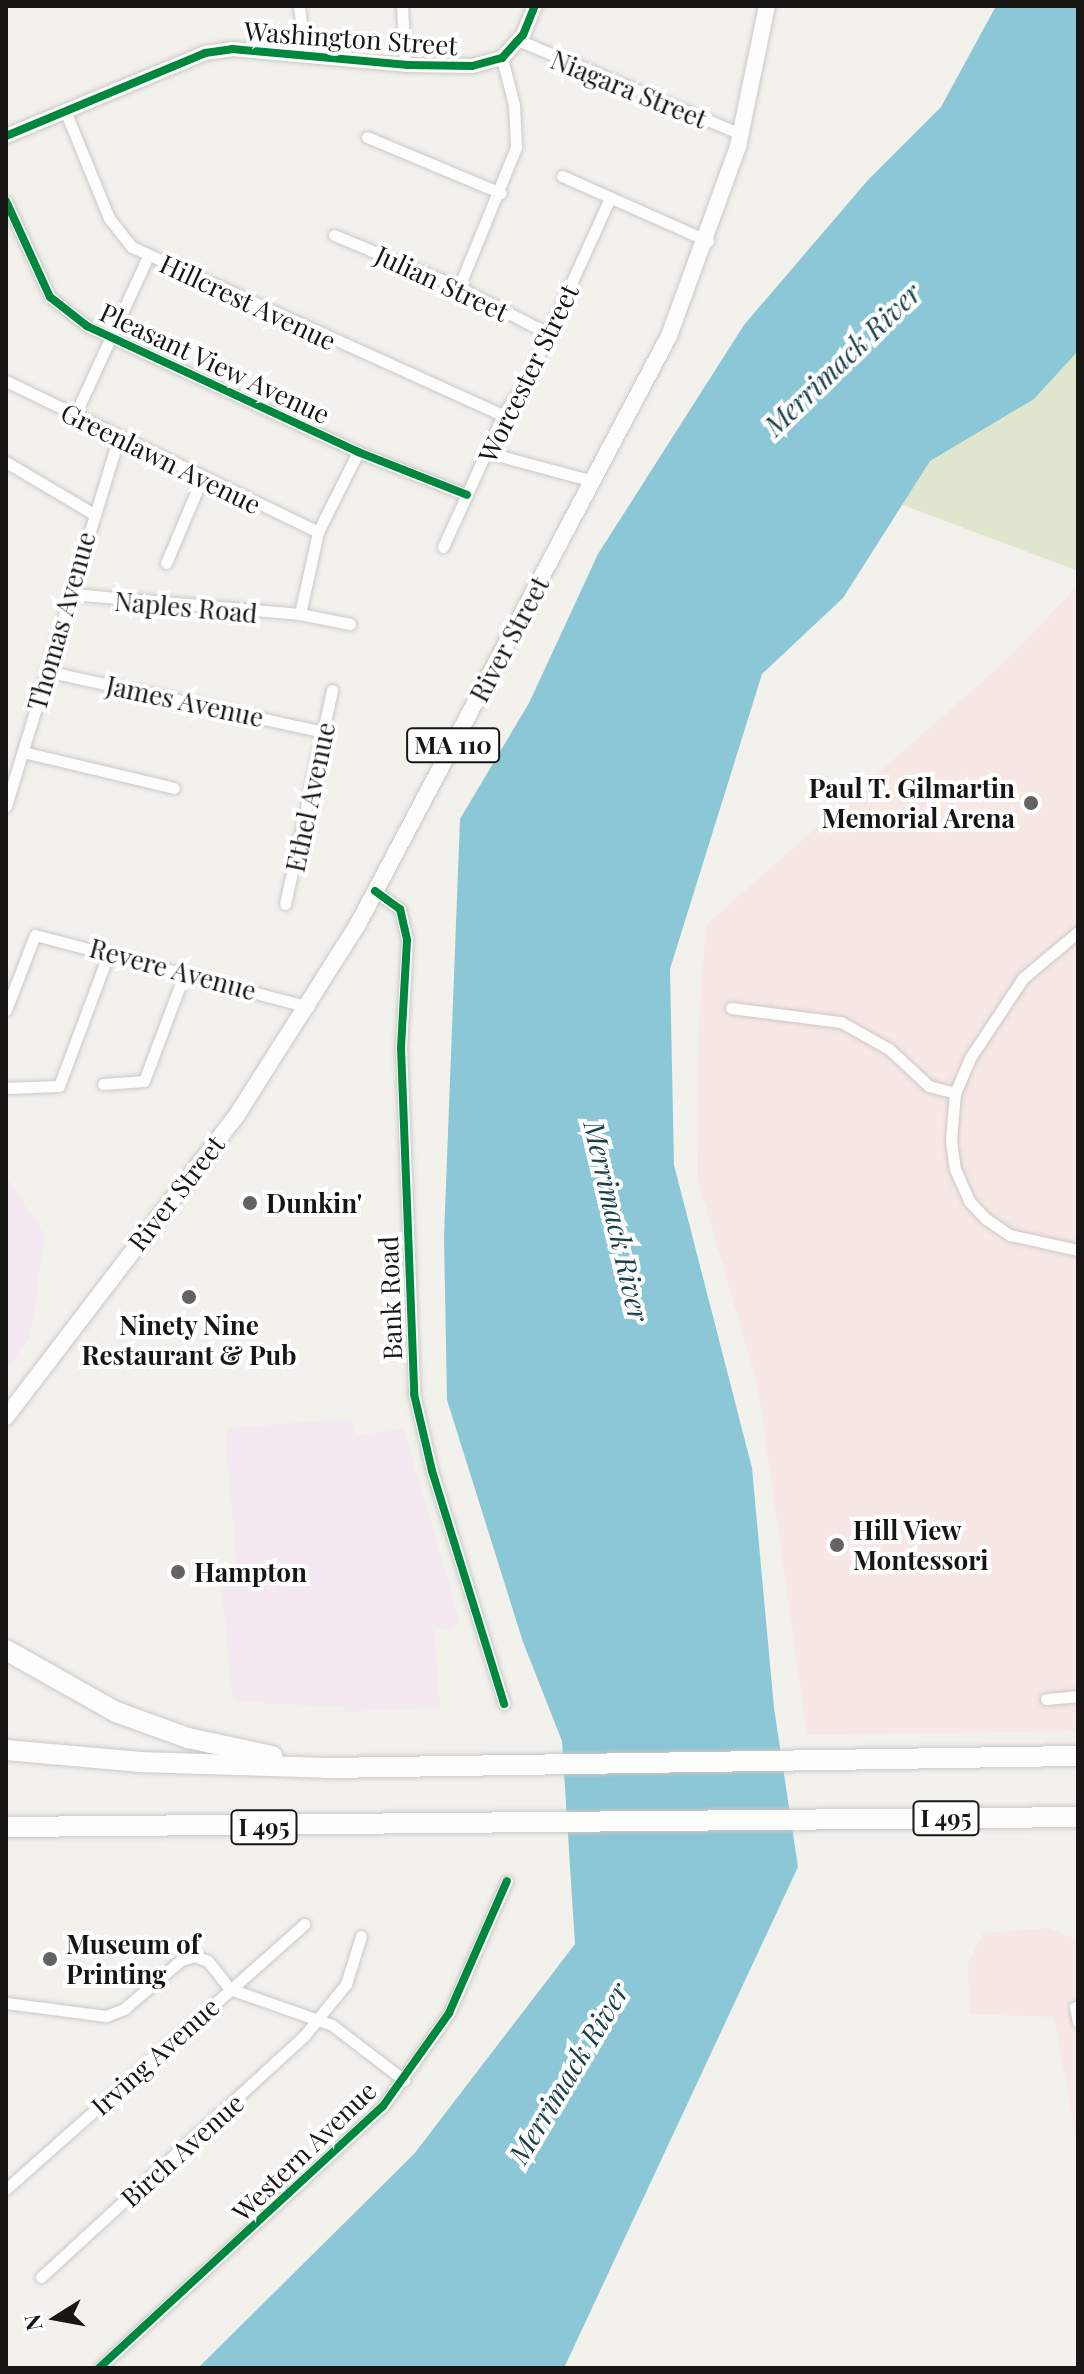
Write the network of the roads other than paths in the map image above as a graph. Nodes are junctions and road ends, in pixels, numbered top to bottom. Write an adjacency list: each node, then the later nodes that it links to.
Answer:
1 (299, 6): 6 (street)
2 (402, 6): 8 (street)
3 (535, 6): 5 (street)
4 (767, 6): 10 (main road, River Street / MA 110)
5 (518, 40): 7 (street); 10 (street, Niagara Street)
6 (305, 54): 8 (street, Washington Street); 9 (street, Washington Street)
7 (502, 58): 8 (street, Washington Street); 14 (street)
8 (405, 65)
9 (66, 113): 11 (street, Washington Street); 19 (street, Hillcrest Avenue)
10 (741, 134): 18 (main road, River Street / MA 110)
11 (6, 136)
12 (367, 137): 14 (street)
13 (562, 176): 15 (street)
14 (501, 193): 20 (street)
15 (610, 198): 18 (street); 21 (street, Worcester Street)
16 (6, 201): 22 (street, Pleasant View Avenue)
17 (334, 235): 20 (street, Julian Street)
18 (708, 241): 31 (main road, River Street / MA 110)
19 (148, 256): 22 (street); 25 (street, Hillcrest Avenue)
20 (459, 287): 21 (street, Julian Street)
21 (549, 334): 25 (street, Worcester Street)
22 (110, 339): 24 (street); 27 (street, Pleasant View Avenue)
23 (6, 381): 24 (street, Greenlawn Avenue)
24 (75, 415): 26 (street, Greenlawn Avenue)
25 (503, 415): 28 (street, Worcester Street)
26 (119, 437): 30 (street, Greenlawn Avenue); 33 (street, Thomas Avenue)
27 (358, 452): 32 (street, Pleasant View Avenue); 34 (street)
28 (489, 453): 31 (street); 32 (street, Worcester Street)
29 (6, 462): 33 (street)
30 (202, 478): 34 (street, Greenlawn Avenue); 36 (street)
31 (593, 481): 46 (main road, River Street / MA 110)
32 (467, 495): 35 (street, Worcester Street)
33 (92, 513): 37 (street, Thomas Avenue)
34 (318, 532): 38 (street)
35 (443, 547)
36 (166, 563)
37 (72, 594): 38 (street, Naples Road); 40 (street, Thomas Avenue)
38 (300, 614): 39 (street, Naples Road)
39 (350, 624)
40 (46, 671): 42 (street, James Avenue); 43 (street, Thomas Avenue)
41 (332, 690): 42 (street, Ethel Avenue)
42 (324, 732): 47 (street, Ethel Avenue)
43 (23, 752): 44 (street); 45 (street, Thomas Avenue)
44 (174, 788)
45 (6, 806)
46 (375, 891): 51 (main road, River Street / MA 110); 62 (street, Bank Road)
47 (285, 904)
48 (1078, 932): 56 (street)
49 (109, 952): 50 (street, Revere Avenue); 53 (street, Revere Avenue); 55 (street)
50 (185, 972): 51 (street, Revere Avenue); 54 (street)
51 (309, 1007): 58 (main road, River Street / MA 110)
52 (731, 1008): 56 (street)
53 (6, 1010)
54 (103, 1084)
55 (6, 1088)
56 (955, 1093): 57 (street)
57 (1078, 1250)
58 (6, 1417)
59 (6, 1650): 65 (highway)
60 (1078, 1696): 61 (street)
61 (1046, 1699)
62 (504, 1704)
63 (6, 1750): 65 (highway, I 495)
64 (1078, 1756): 65 (highway, I 495)
65 (327, 1768)
66 (1078, 1817): 67 (highway, I 495)
67 (6, 1827)
68 (507, 1881): 76 (street, Western Avenue)
69 (304, 1924): 71 (street, Irving Avenue)
70 (361, 1936): 74 (street, Birch Avenue)
71 (230, 1989): 72 (street); 74 (street); 77 (street, Irving Avenue)
72 (6, 2003)
73 (1075, 2007): 75 (street)
74 (318, 2018): 76 (street); 78 (street, Birch Avenue)
75 (1078, 2022)
76 (404, 2080): 79 (street, Western Avenue)
77 (6, 2189)
78 (41, 2277)
79 (99, 2368)

